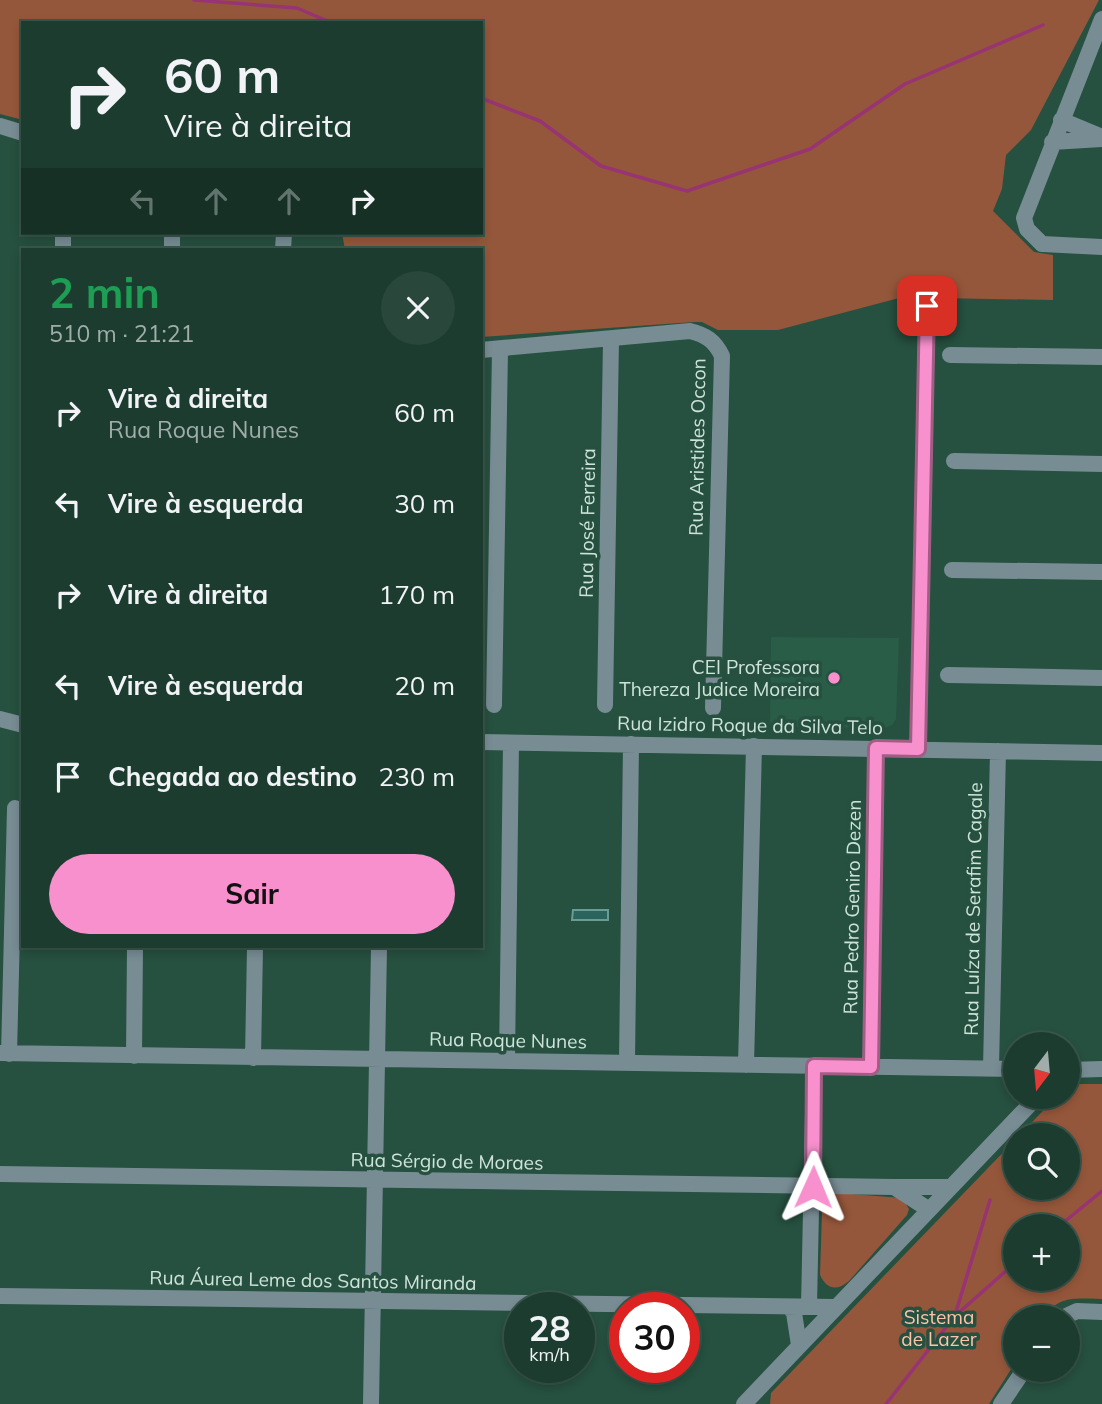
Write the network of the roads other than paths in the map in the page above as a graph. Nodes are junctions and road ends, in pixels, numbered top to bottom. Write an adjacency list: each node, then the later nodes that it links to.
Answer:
1 (1102, 19): 2 (street)
2 (1098, 37): 3 (street)
3 (1061, 120): 6 (street); 7 (street)
4 (0, 126): 5 (street)
5 (21, 132)
6 (1102, 138): 7 (street)
7 (1052, 142): 8 (street)
8 (1102, 247)
9 (927, 306): 31 (street)
10 (611, 340): 12 (street, Rua Aristides Occon); 22 (street, Rua José Ferreira); 23 (street, Rua Aristides Occon)
11 (483, 350): 12 (street, Rua Aristides Occon)
12 (500, 350): 21 (street)
13 (950, 355): 14 (street)
14 (1102, 357)
15 (954, 461): 16 (street)
16 (1102, 464)
17 (952, 570): 18 (street)
18 (1102, 572)
19 (948, 675): 20 (street)
20 (1102, 678)
21 (494, 705)
22 (605, 705)
23 (713, 708)
24 (0, 719): 25 (street)
25 (21, 724)
26 (483, 742): 27 (street, Rua Izidro Roque da Silva Telo)
27 (511, 743): 28 (street, Rua Izidro Roque da Silva Telo); 42 (street)
28 (631, 744): 29 (street, Rua Izidro Roque da Silva Telo); 43 (street)
29 (754, 746): 30 (street, Rua Izidro Roque da Silva Telo); 44 (street)
30 (876, 748): 31 (street, Rua Izidro Roque da Silva Telo); 46 (street, Rua Pedro Geniro Dezen)
31 (918, 749): 32 (street, Rua Izidro Roque da Silva Telo)
32 (998, 751): 33 (street, Rua Izidro Roque da Silva Telo); 47 (street, Rua Luíza de Serafim Cagale)
33 (1102, 753)
34 (15, 808): 38 (street)
35 (135, 948): 39 (street)
36 (255, 948): 40 (street)
37 (379, 948): 41 (street)
38 (4, 1054): 39 (street, Rua Roque Nunes)
39 (134, 1056): 40 (street, Rua Roque Nunes)
40 (253, 1058): 41 (street, Rua Roque Nunes)
41 (376, 1059): 42 (street, Rua Roque Nunes); 53 (street)
42 (507, 1060): 43 (street, Rua Roque Nunes)
43 (627, 1062): 44 (street, Rua Roque Nunes)
44 (746, 1065): 45 (street, Rua Roque Nunes)
45 (814, 1066): 46 (street, Rua Roque Nunes); 54 (street)
46 (871, 1067): 47 (street, Rua Roque Nunes)
47 (991, 1068): 50 (street, Rua Roque Nunes)
48 (1102, 1069): 49 (street)
49 (1080, 1070)
50 (1003, 1071)
51 (1017, 1110): 56 (street)
52 (0, 1174): 53 (street, Rua Sérgio de Moraes)
53 (377, 1181): 54 (street, Rua Sérgio de Moraes); 59 (street)
54 (813, 1187): 55 (street, Rua Sérgio de Moraes); 60 (street)
55 (894, 1187): 56 (street, Rua Sérgio de Moraes); 57 (street)
56 (950, 1187): 57 (street)
57 (928, 1209): 62 (street)
58 (0, 1296): 59 (street, Rua Áurea Leme dos Santos Miranda)
59 (371, 1302): 61 (street, Rua Áurea Leme dos Santos Miranda); 68 (street)
60 (809, 1306): 61 (street, Rua Áurea Leme dos Santos Miranda); 62 (street, Rua Áurea Leme dos Santos Miranda)
61 (789, 1307): 65 (street)
62 (835, 1307): 65 (street)
63 (1080, 1311): 64 (street)
64 (1102, 1312)
65 (799, 1345): 67 (street)
66 (1016, 1382): 70 (street)
67 (756, 1397): 69 (street)
68 (371, 1404)
69 (744, 1404)
70 (1001, 1404)

